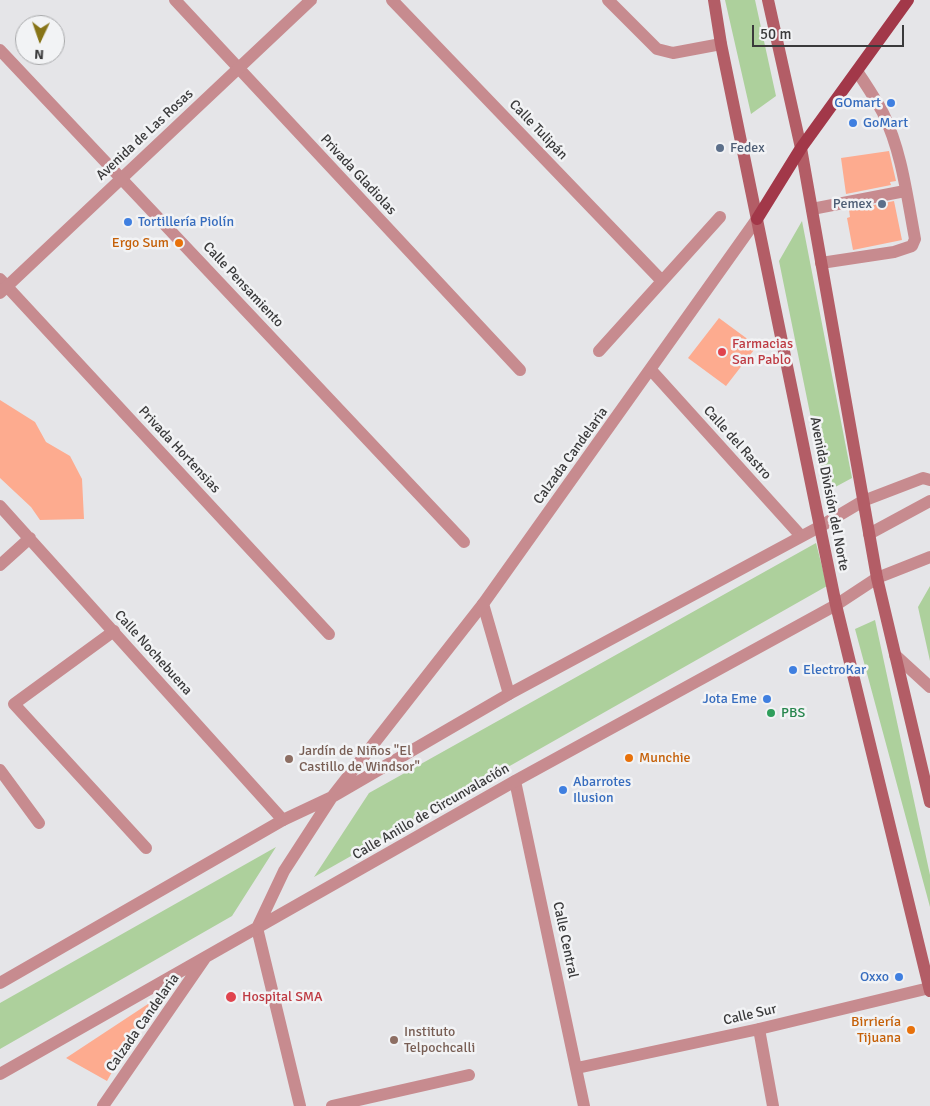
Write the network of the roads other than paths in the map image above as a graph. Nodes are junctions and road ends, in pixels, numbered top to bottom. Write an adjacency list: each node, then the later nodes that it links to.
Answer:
1 (175, 0): 10 (street, Privada Gladiolas)
2 (311, 0): 10 (street, Avenida de Las Rosas)
3 (392, 0): 19 (street, Calle Tulipán)
4 (608, 0): 8 (street)
5 (714, 0): 8 (main road, Avenida División del Norte)
6 (768, 0): 12 (main road)
7 (908, 0): 11 (main road, Calzada Candelaria)
8 (721, 44): 17 (main road, Avenida División del Norte)
9 (0, 50): 13 (street, Calle Pensamiento)
10 (238, 69): 13 (street, Avenida de Las Rosas); 22 (street, Privada Gladiolas)
11 (857, 71): 12 (main road, Calzada Candelaria); 14 (street)
12 (801, 148): 15 (main road); 17 (main road, Calzada Candelaria)
13 (122, 178): 20 (street, Avenida de Las Rosas); 32 (street, Calle Pensamiento)
14 (905, 191): 15 (street); 18 (street)
15 (812, 209): 18 (main road)
16 (720, 217): 19 (street)
17 (757, 219): 23 (street, Calzada Candelaria); 28 (main road, Avenida División del Norte)
18 (821, 263): 25 (main road)
19 (662, 281): 21 (street)
20 (2, 286): 39 (street, Privada Hortensias)
21 (599, 351)
22 (520, 370)
23 (651, 370): 30 (street, Calle del Rastro); 36 (street, Calzada Candelaria)
24 (930, 480): 25 (street)
25 (863, 501): 28 (street); 29 (main road)
26 (930, 501): 29 (street)
27 (0, 506): 31 (street, Calle Nochebuena)
28 (821, 526): 30 (street); 37 (main road, Avenida División del Norte)
29 (869, 534): 35 (main road)
30 (801, 536): 42 (street)
31 (30, 538): 34 (street); 38 (street, Calle Nochebuena)
32 (464, 542)
33 (930, 557): 35 (street, Calle Anillo de Circunvalación)
34 (0, 565)
35 (877, 578): 37 (street, Calle Anillo de Circunvalación); 40 (main road)
36 (483, 604): 42 (street); 45 (street, Calzada Candelaria)
37 (836, 605): 44 (street, Calle Anillo de Circunvalación); 53 (main road, Avenida División del Norte)
38 (114, 631): 47 (street, Calle Nochebuena); 49 (street)
39 (329, 634)
40 (895, 655): 41 (street); 46 (main road)
41 (930, 687)
42 (509, 694): 45 (street)
43 (0, 770): 48 (street)
44 (515, 781): 50 (street, Calle Anillo de Circunvalación); 55 (street, Calle Central)
45 (332, 797): 47 (street); 50 (street, Calzada Candelaria)
46 (930, 802)
47 (283, 820): 52 (street)
48 (39, 823)
49 (146, 848)
50 (257, 928): 51 (street, Calle Anillo de Circunvalación); 59 (street)
51 (207, 956): 56 (street, Calle Anillo de Circunvalación); 58 (street, Calzada Candelaria)
52 (0, 983)
53 (930, 989): 54 (street, Calle Sur)
54 (759, 1028): 55 (street, Calle Sur); 62 (street)
55 (577, 1068): 61 (street, Calle Central)
56 (0, 1074)
57 (469, 1075): 60 (street)
58 (104, 1106)
59 (300, 1106)
60 (332, 1106)
61 (584, 1106)
62 (773, 1106)

